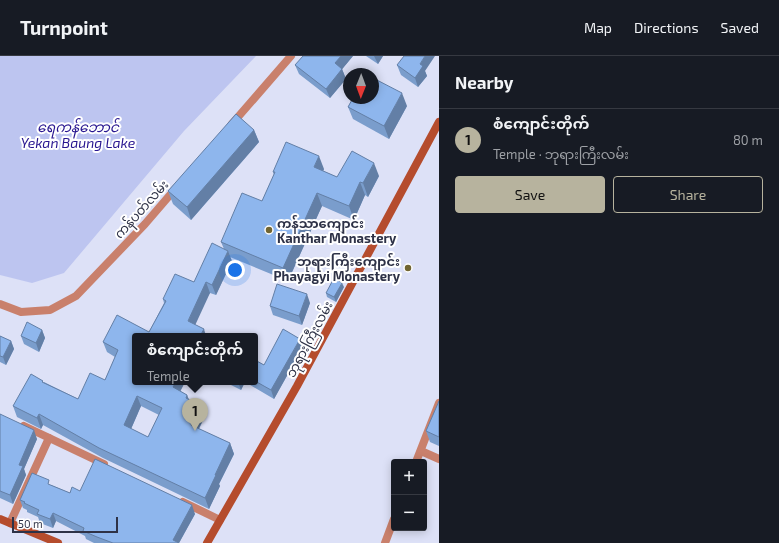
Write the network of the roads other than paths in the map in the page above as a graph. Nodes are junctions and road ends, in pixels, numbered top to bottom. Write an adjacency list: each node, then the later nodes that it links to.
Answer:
1 (291, 56): 3 (street)
2 (439, 122): 15 (main road, ဘုရားကြီးလမ်း)
3 (223, 134)
4 (182, 182): 5 (street, ကန်ပတ်လမ်း)
5 (0, 304)
6 (439, 403): 9 (street)
7 (14, 421): 8 (street)
8 (49, 438): 12 (street); 16 (street)
9 (421, 451): 10 (street); 11 (street)
10 (417, 459)
11 (439, 459)
12 (113, 469)
13 (177, 500): 15 (street)
14 (0, 519): 16 (main road)
15 (220, 520): 19 (main road, ဘုရားကြီးလမ်း)
16 (10, 523): 18 (main road)
17 (391, 527): 20 (street)
18 (58, 543)
19 (207, 543)
20 (385, 543)

